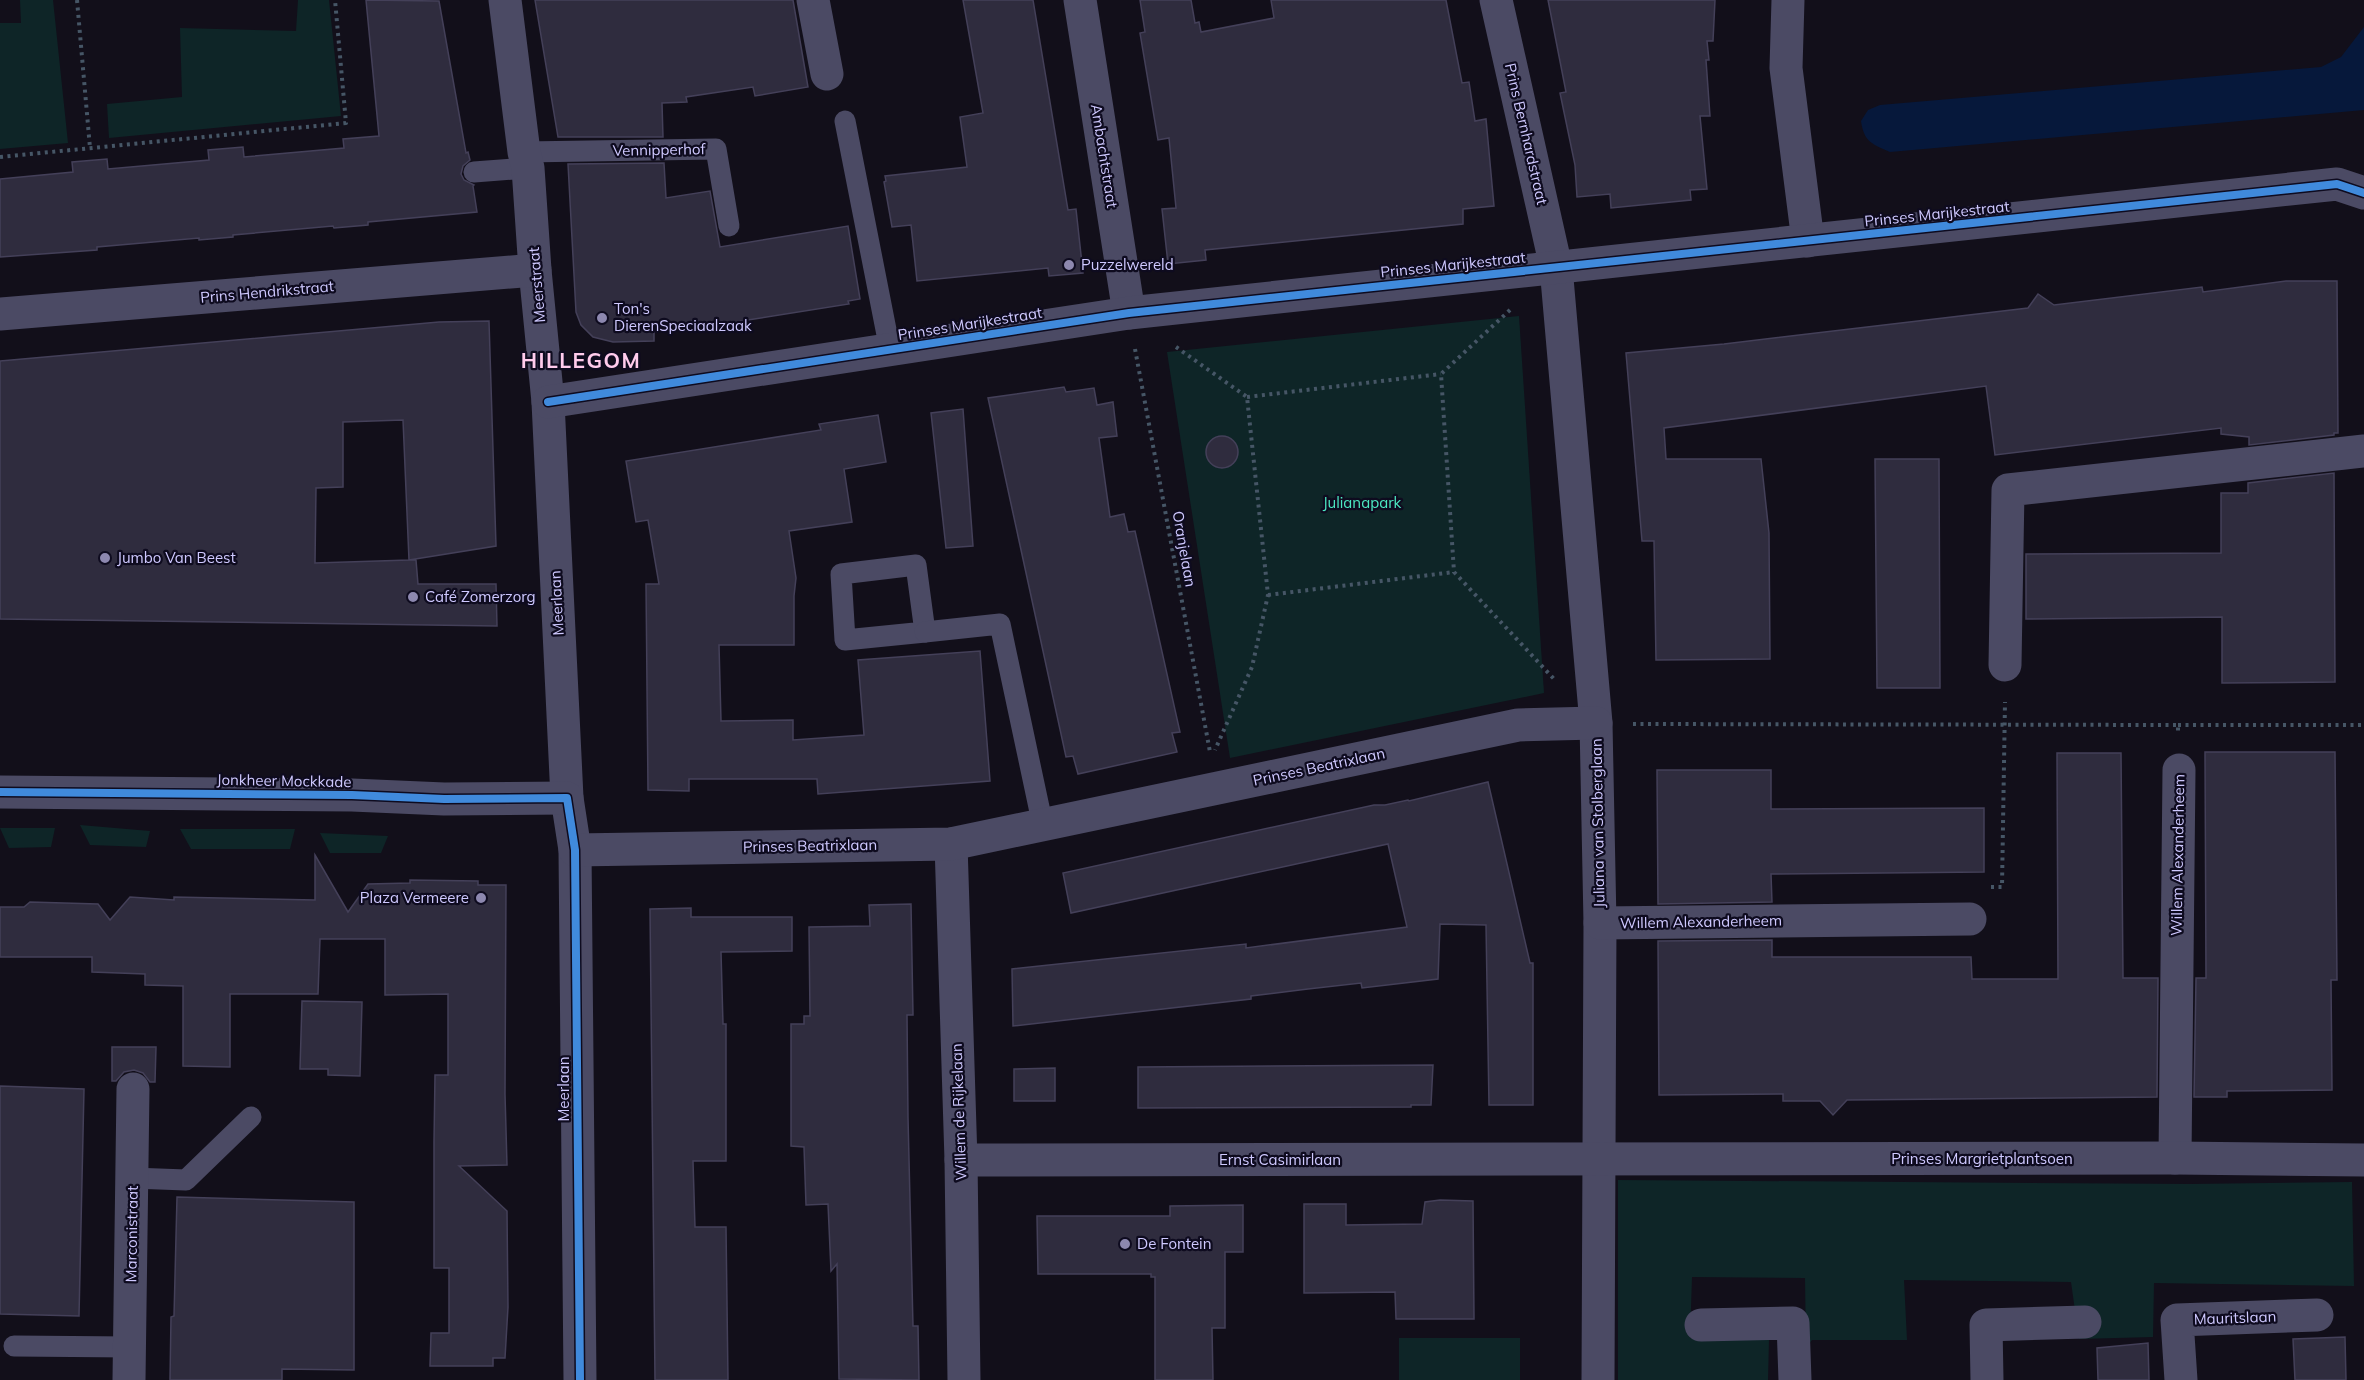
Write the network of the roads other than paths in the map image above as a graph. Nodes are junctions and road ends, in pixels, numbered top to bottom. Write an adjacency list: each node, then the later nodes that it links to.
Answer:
1 (505, 0): 8 (street, Meerstraat)
2 (813, 0): 6 (street)
3 (1080, 0): 15 (street, Ambachtstraat)
4 (1496, 0): 13 (street, Prins Bernhardstraat)
5 (1788, 0): 12 (street)
6 (827, 74)
7 (845, 121): 17 (lane)
8 (526, 160): 9 (lane); 11 (lane, Vennipperhof); 14 (street, Meerstraat)
9 (474, 172)
10 (2364, 193): 12 (street, Prinses Marijkestraat)
11 (729, 226)
12 (1808, 241): 13 (street, Prinses Marijkestraat)
13 (1556, 267): 15 (street, Prinses Marijkestraat); 22 (street, Juliana van Stolberglaan)
14 (535, 270): 16 (street, Prins Hendrikstraat); 18 (street, Meerstraat)
15 (1129, 313): 17 (street, Prinses Marijkestraat)
16 (0, 314)
17 (890, 350): 18 (street, Prinses Marijkestraat)
18 (548, 402): 25 (street, Meerlaan)
19 (2364, 451): 21 (street)
20 (925, 632): 20 (lane); 26 (lane)
21 (2005, 665)
22 (1596, 723): 26 (street, Prinses Beatrixlaan); 30 (street, Juliana van Stolberglaan)
23 (2179, 770): 33 (street, Willem Alexanderheem)
24 (0, 792): 25 (street, Jonkheer Mockkade)
25 (567, 798): 28 (street, Meerlaan)
26 (1043, 826): 27 (street, Prinses Beatrixlaan)
27 (951, 844): 28 (street, Prinses Beatrixlaan); 34 (street, Willem de Rijkelaan)
28 (575, 850): 44 (street, Meerlaan)
29 (1970, 919): 30 (street, Willem Alexanderheem)
30 (1600, 923): 35 (street, Juliana van Stolberglaan)
31 (133, 1089): 37 (street, Marconistraat)
32 (251, 1117): 37 (lane)
33 (2175, 1158): 35 (street, Prinses Margrietplantsoen); 36 (street, Prinses Margrietplantsoen)
34 (961, 1160): 35 (street, Ernst Casimirlaan); 45 (street, Willem de Rijkelaan)
35 (1600, 1160): 46 (street, Juliana van Stolberglaan)
36 (2364, 1160)
37 (132, 1178): 42 (street, Marconistraat)
38 (2317, 1315): 49 (street, Mauritslaan)
39 (2085, 1322): 48 (street)
40 (1701, 1325): 47 (street)
41 (14, 1346): 42 (lane)
42 (130, 1347): 43 (street, Marconistraat)
43 (129, 1380)
44 (580, 1380)
45 (964, 1380)
46 (1598, 1380)
47 (1796, 1380)
48 (1987, 1380)
49 (2181, 1380)

